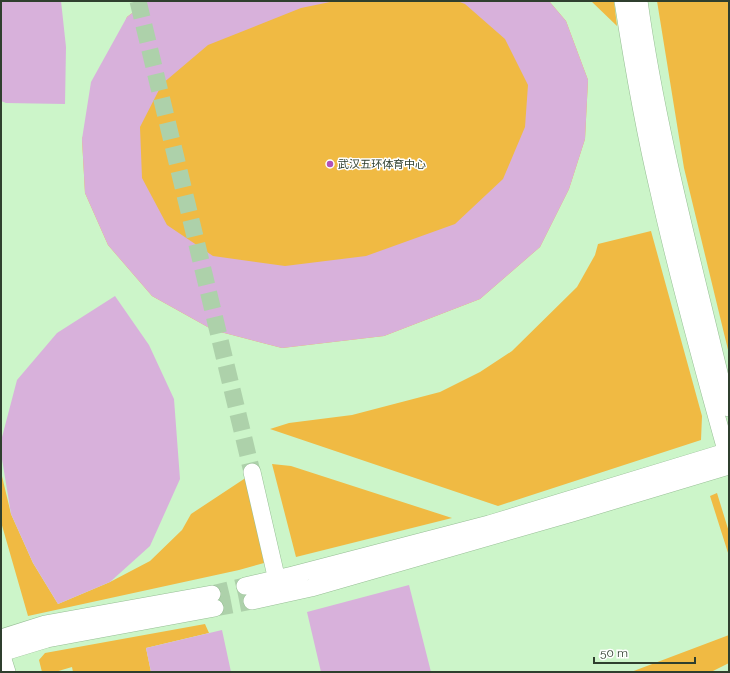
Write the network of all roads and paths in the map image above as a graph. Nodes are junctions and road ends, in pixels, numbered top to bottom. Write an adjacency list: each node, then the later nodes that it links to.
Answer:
1 (623, 1): 4 (street)
2 (639, 1): 3 (street)
3 (729, 408)
4 (728, 458): 6 (street)
5 (252, 472): 6 (street)
6 (279, 586): 7 (street)
7 (249, 594)
8 (1, 638): 9 (street)
9 (1, 653): 10 (street)
10 (7, 672)

